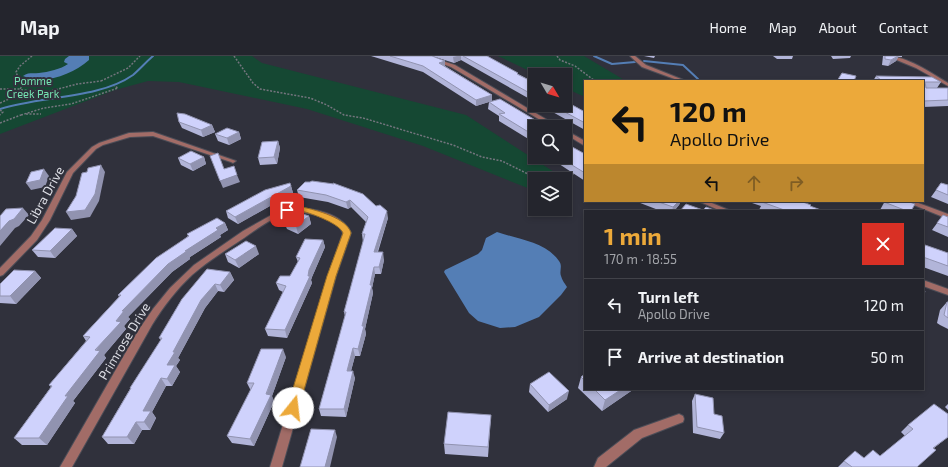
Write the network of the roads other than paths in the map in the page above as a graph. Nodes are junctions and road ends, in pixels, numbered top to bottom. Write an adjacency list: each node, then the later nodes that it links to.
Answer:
1 (423, 56): 6 (street)
2 (632, 56): 4 (street)
3 (888, 56): 5 (street)
4 (681, 80)
5 (948, 85)
6 (544, 120)
7 (572, 136): 8 (street)
8 (584, 143)
9 (233, 161): 14 (street, Libra Drive)
10 (704, 202): 12 (street)
11 (910, 202): 13 (street)
12 (725, 210)
13 (948, 217)
14 (0, 272)
15 (924, 283): 16 (street)
16 (948, 292)
17 (679, 419): 20 (street)
18 (66, 467): 19 (street, Primrose Drive)
19 (276, 467)
20 (600, 467)

